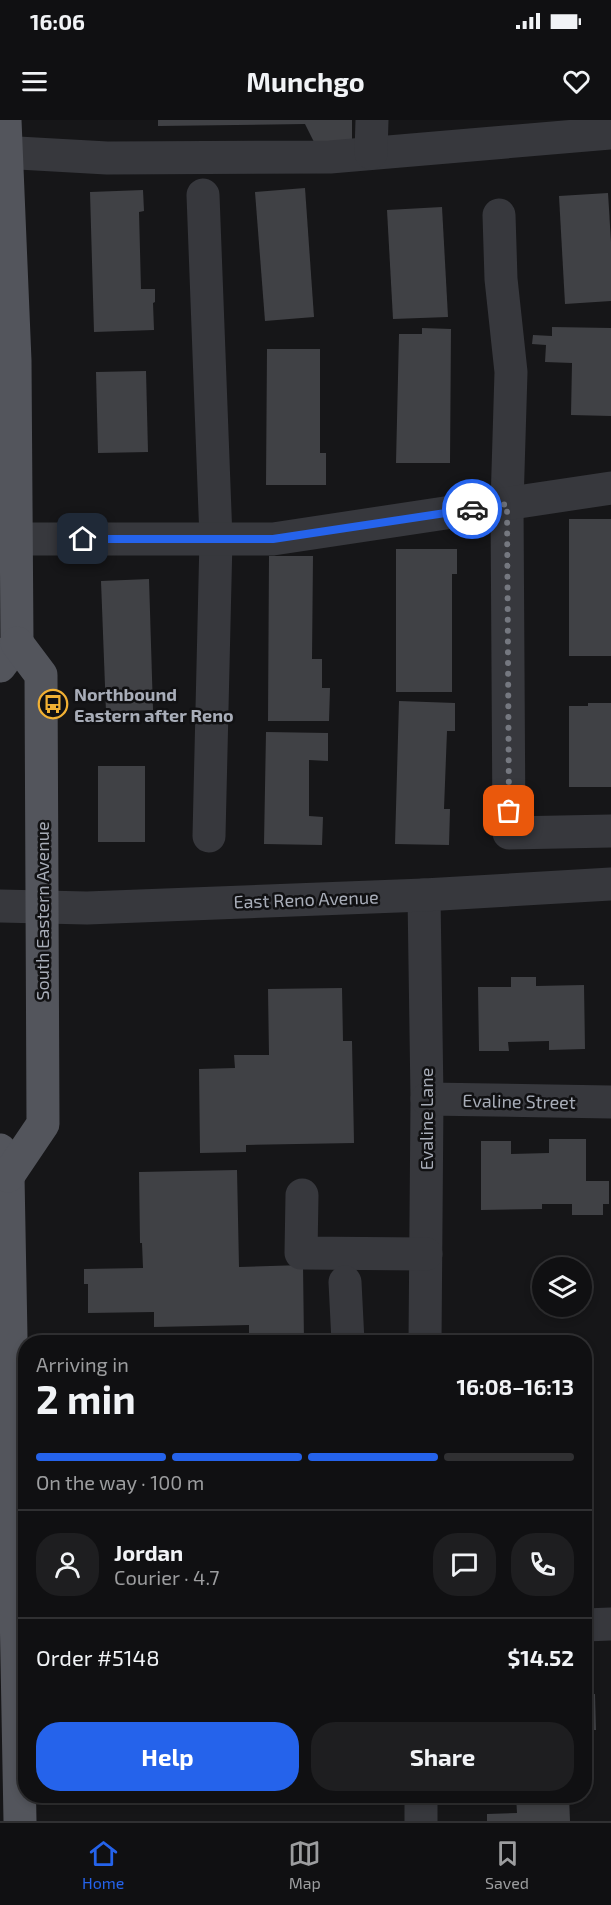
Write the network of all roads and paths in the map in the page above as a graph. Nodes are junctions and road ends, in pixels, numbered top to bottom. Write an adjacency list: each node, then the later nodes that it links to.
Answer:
1 (5, 120): 5 (main road, South Eastern Avenue)
2 (372, 120): 6 (street)
3 (550, 129): 4 (street); 6 (street)
4 (611, 134)
5 (3, 152): 6 (street); 8 (main road, South Eastern Avenue)
6 (371, 153)
7 (203, 195): 15 (street)
8 (4, 199): 10 (main road, South Eastern Avenue)
9 (499, 215): 13 (street)
10 (8, 361): 12 (main road, South Eastern Avenue)
11 (611, 488): 13 (street)
12 (8, 498): 14 (main road, South Eastern Avenue)
13 (507, 504): 15 (street); 17 (street)
14 (16, 539): 15 (street); 16 (main road, South Eastern Avenue)
15 (216, 539): 18 (street)
16 (8, 654): 22 (main road, South Eastern Avenue)
17 (611, 831)
18 (209, 837)
19 (611, 884): 20 (street, East Reno Avenue)
20 (424, 895): 22 (street, East Reno Avenue); 23 (street, Evaline Lane)
21 (0, 906): 22 (street, East Reno Avenue)
22 (41, 907): 25 (main road, South Eastern Avenue)
23 (427, 1100): 24 (street, Evaline Street); 28 (street, Evaline Lane)
24 (611, 1102)
25 (4, 1163): 27 (main road, South Eastern Avenue)
26 (302, 1195): 28 (street)
27 (4, 1209): 32 (main road, South Eastern Avenue)
28 (426, 1254): 31 (street, Evaline Lane)
29 (345, 1282): 30 (street)
30 (348, 1335)
31 (425, 1335)
32 (18, 1349)
33 (611, 1624): 34 (street)
34 (592, 1625)
35 (20, 1803): 37 (main road, South Eastern Avenue)
36 (421, 1803): 38 (street)
37 (20, 1821)
38 (421, 1821)

